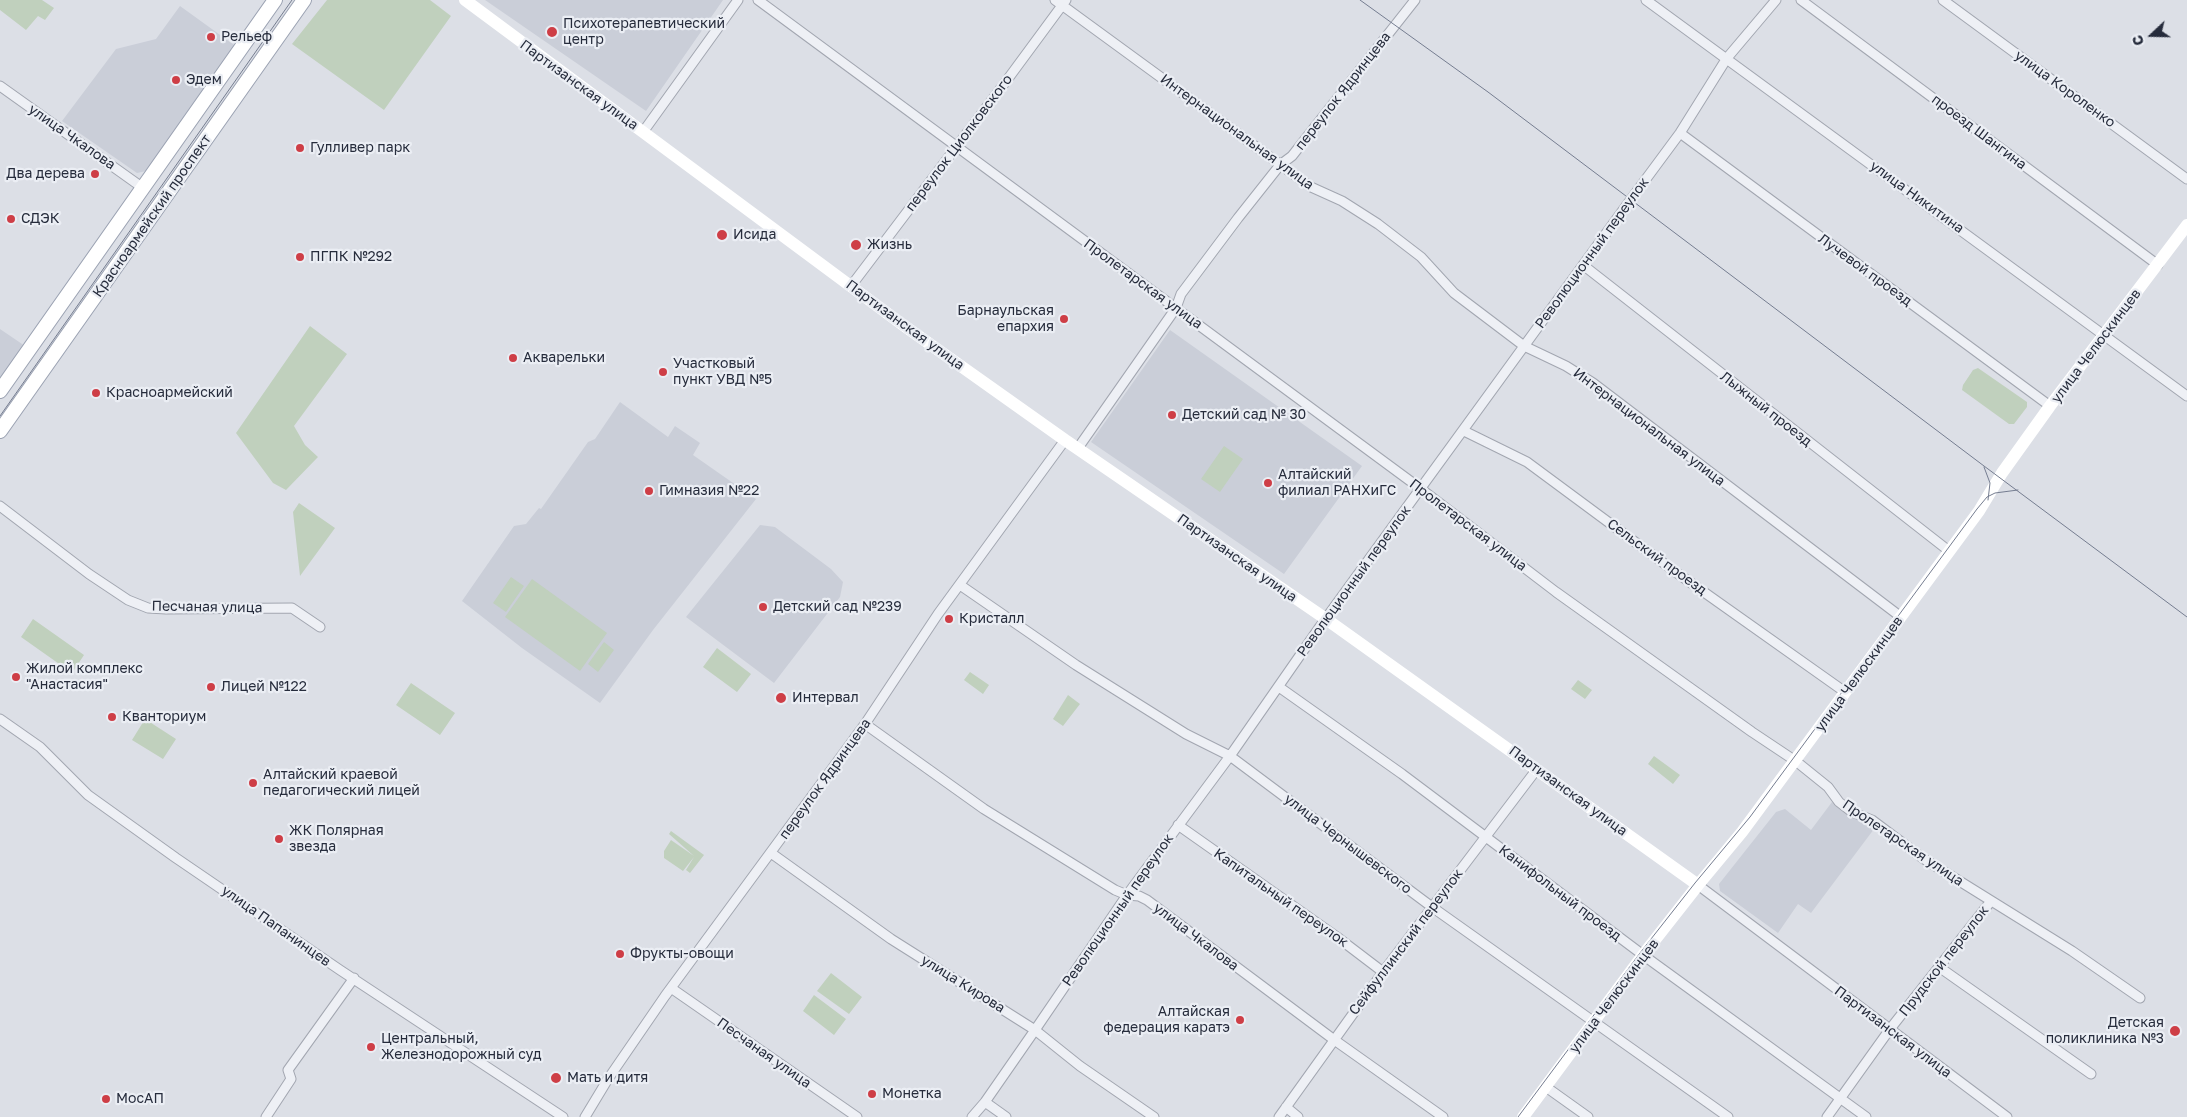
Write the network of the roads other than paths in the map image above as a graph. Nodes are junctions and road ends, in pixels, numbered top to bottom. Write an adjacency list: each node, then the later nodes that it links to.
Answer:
1 (275, 0): 19 (main road, Красноармейский проспект)
2 (304, 0): 24 (main road, Красноармейский проспект)
3 (465, 0): 14 (main road, Партизанская улица)
4 (738, 0): 14 (street)
5 (758, 0): 16 (street, Пролетарская улица)
6 (1415, 0): 17 (street, переулок Ядринцева)
7 (1646, 0): 12 (street, улица Никитина)
8 (1776, 0): 12 (street, Революционный переулок)
9 (1801, 0): 23 (street, проезд Шангина)
10 (1943, 0): 18 (street, улица Короленко)
11 (1061, 2): 16 (street, переулок Циолковского); 17 (street, Интернациональная улица)
12 (1727, 58): 15 (street, Революционный переулок); 27 (street, улица Никитина)
13 (0, 86): 19 (street, улица Чкалова)
14 (643, 132): 25 (main road, Партизанская улица)
15 (1680, 133): 22 (street, Революционный переулок); 31 (street, Лучевой проезд)
16 (956, 147): 25 (street, переулок Циолковского); 26 (street, Пролетарская улица)
17 (1280, 165): 26 (street, переулок Ядринцева); 28 (street, Интернациональная улица)
18 (2187, 179)
19 (143, 188): 21 (main road, Красноармейский проспект)
20 (2187, 225): 23 (main road, улица Челюскинцев)
21 (98, 252): 24 (main road); 29 (main road, Красноармейский проспект)
22 (1583, 265): 28 (street, Революционный переулок); 38 (street, Лыжный проезд)
23 (2158, 265): 27 (main road, улица Челюскинцев)
24 (117, 266): 32 (main road, Красноармейский проспект)
25 (850, 286): 34 (main road, Партизанская улица)
26 (1176, 308): 35 (street, переулок Ядринцева); 36 (street, Пролетарская улица)
27 (2104, 334): 30 (street, улица Никитина); 31 (main road, улица Челюскинцев)
28 (1524, 346): 33 (street, Революционный переулок); 40 (street, Интернациональная улица)
29 (0, 391)
30 (2187, 396)
31 (2050, 406): 38 (main road, улица Челюскинцев)
32 (0, 431)
33 (1464, 431): 36 (street, Революционный переулок); 44 (street, Сельский проезд)
34 (1065, 440): 35 (main road, Партизанская улица); 39 (street, переулок Ядринцева)
35 (1078, 448): 41 (main road, Партизанская улица)
36 (1421, 489): 41 (street, Революционный переулок); 48 (street, Пролетарская улица)
37 (0, 506): 42 (street, Песчаная улица)
38 (1949, 551): 40 (main road, улица Челюскинцев)
39 (960, 584): 46 (street, переулок Ядринцева); 47 (street, улица Чернышевского)
40 (1901, 617): 44 (main road, улица Челюскинцев)
41 (1326, 620): 43 (street, Революционный переулок); 49 (main road, Партизанская улица)
42 (320, 627)
43 (1279, 687): 47 (street, Революционный переулок); 51 (street, Канифольный проезд)
44 (1845, 692): 48 (main road, улица Челюскинцев)
45 (0, 719): 60 (street, улица Папанинцев)
46 (865, 724): 52 (street, переулок Ядринцева); 54 (street, улица Чкалова)
47 (1230, 756): 50 (street, Революционный переулок); 56 (street, улица Чернышевского)
48 (1795, 761): 53 (main road, улица Челюскинцев); 55 (street, Пролетарская улица)
49 (1537, 769): 51 (street, Сейфуллинский переулок); 53 (main road, Партизанская улица)
50 (1178, 825): 54 (street, Революционный переулок); 59 (street, Капитальный переулок)
51 (1484, 836): 56 (street, Сейфуллинский переулок); 57 (street, Канифольный проезд)
52 (771, 853): 61 (street, переулок Ядринцева); 65 (street, улица Кирова)
53 (1698, 885): 57 (main road, улица Челюскинцев); 64 (street, Партизанская улица)
54 (1127, 895): 65 (street, Революционный переулок); 66 (street, улица Чкалова)
55 (1991, 901): 58 (street, Прудской переулок); 62 (street, Пролетарская улица)
56 (1432, 907): 59 (street, Сейфуллинский переулок); 63 (street, улица Чернышевского)
57 (1643, 955): 63 (main road, улица Челюскинцев); 69 (street, Канифольный проезд)
58 (1939, 967): 64 (street, Прудской переулок); 67 (street)
59 (1383, 972): 66 (street, Сейфуллинский переулок)
60 (354, 978): 72 (street); 73 (street, улица Папанинцев)
61 (671, 988): 74 (street, переулок Ядринцева); 75 (street, Песчаная улица)
62 (2140, 998)
63 (1594, 1023): 68 (main road, улица Челюскинцев); 84 (street, улица Чернышевского)
64 (1890, 1029): 69 (street, Прудской переулок); 87 (street, Партизанская улица)
65 (1035, 1030): 70 (street, Революционный переулок); 78 (street, улица Кирова)
66 (1334, 1039): 71 (street, Сейфуллинский переулок); 81 (street, улица Чкалова)
67 (2091, 1074)
68 (1546, 1087): 82 (main road, улица Челюскинцев); 83 (street)
69 (1840, 1098): 85 (street, Прудской переулок); 86 (street, Канифольный проезд)
70 (985, 1102): 76 (street, Революционный переулок); 77 (street)
71 (1286, 1108): 79 (street, Сейфуллинский переулок); 80 (street)
72 (270, 1116)
73 (563, 1117)
74 (585, 1117)
75 (857, 1117)
76 (972, 1117)
77 (1006, 1117)
78 (1154, 1117)
79 (1279, 1117)
80 (1298, 1117)
81 (1443, 1117)
82 (1523, 1117)
83 (1588, 1117)
84 (1728, 1117)
85 (1826, 1117)
86 (1866, 1117)
87 (2007, 1117)

